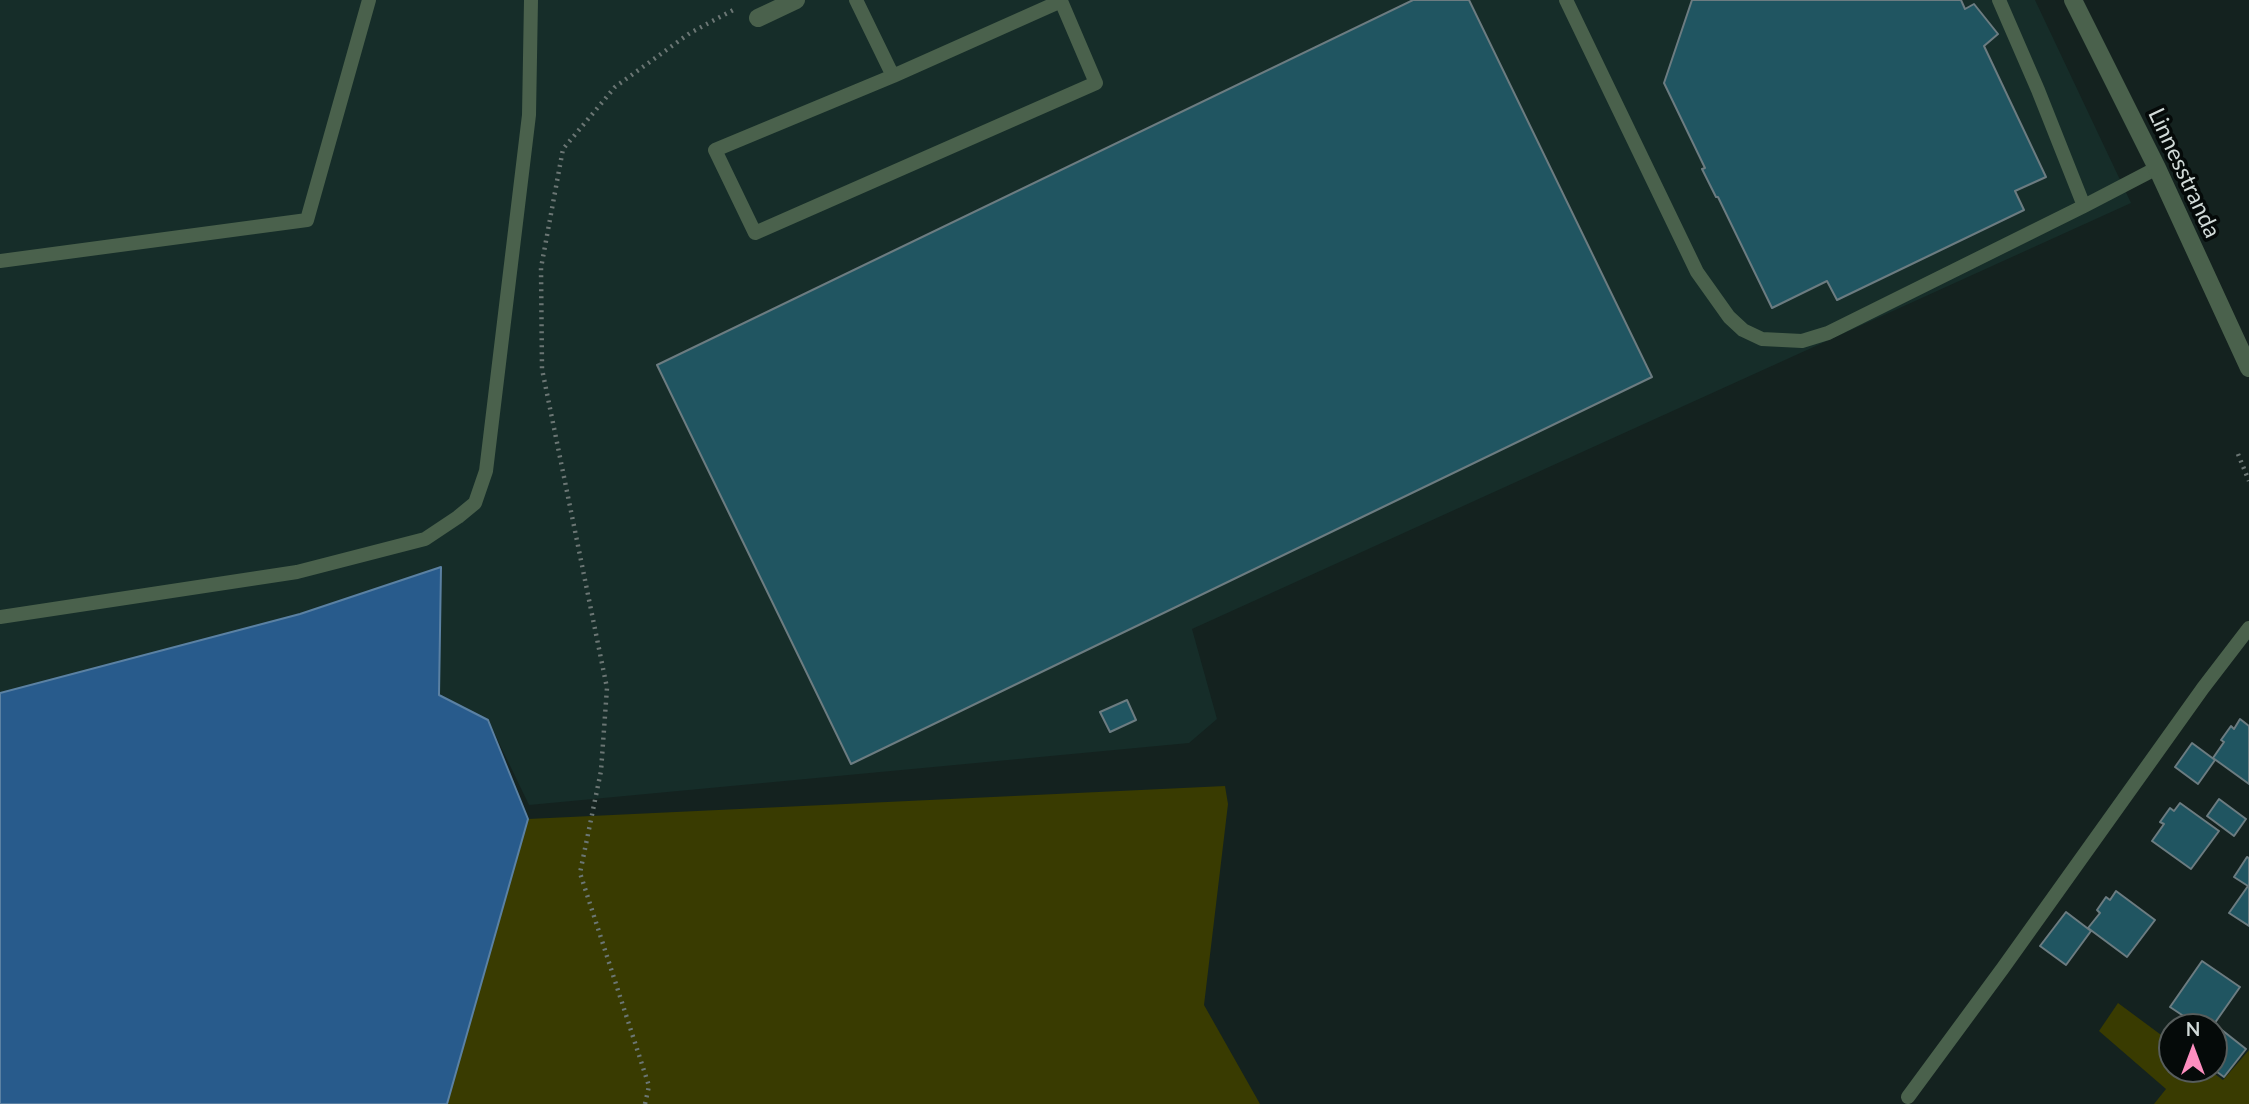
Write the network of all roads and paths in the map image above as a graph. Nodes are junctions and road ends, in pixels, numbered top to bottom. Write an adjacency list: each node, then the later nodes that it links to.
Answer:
1 (369, 0): 13 (lane)
2 (531, 0): 17 (lane)
3 (796, 0): 9 (street)
4 (856, 0): 10 (lane)
5 (1566, 0): 12 (lane)
6 (1999, 0): 12 (lane)
7 (2073, 0): 11 (street, Linnesstranda)
8 (739, 7): 20 (path)
9 (758, 18)
10 (892, 76): 10 (lane)
11 (2157, 168): 12 (lane); 14 (street, Linnesstranda)
12 (2084, 206)
13 (0, 261)
14 (2249, 368)
15 (2238, 454): 16 (path)
16 (2249, 481)
17 (0, 617)
18 (2249, 628): 19 (lane)
19 (1908, 1097)
20 (645, 1104)

